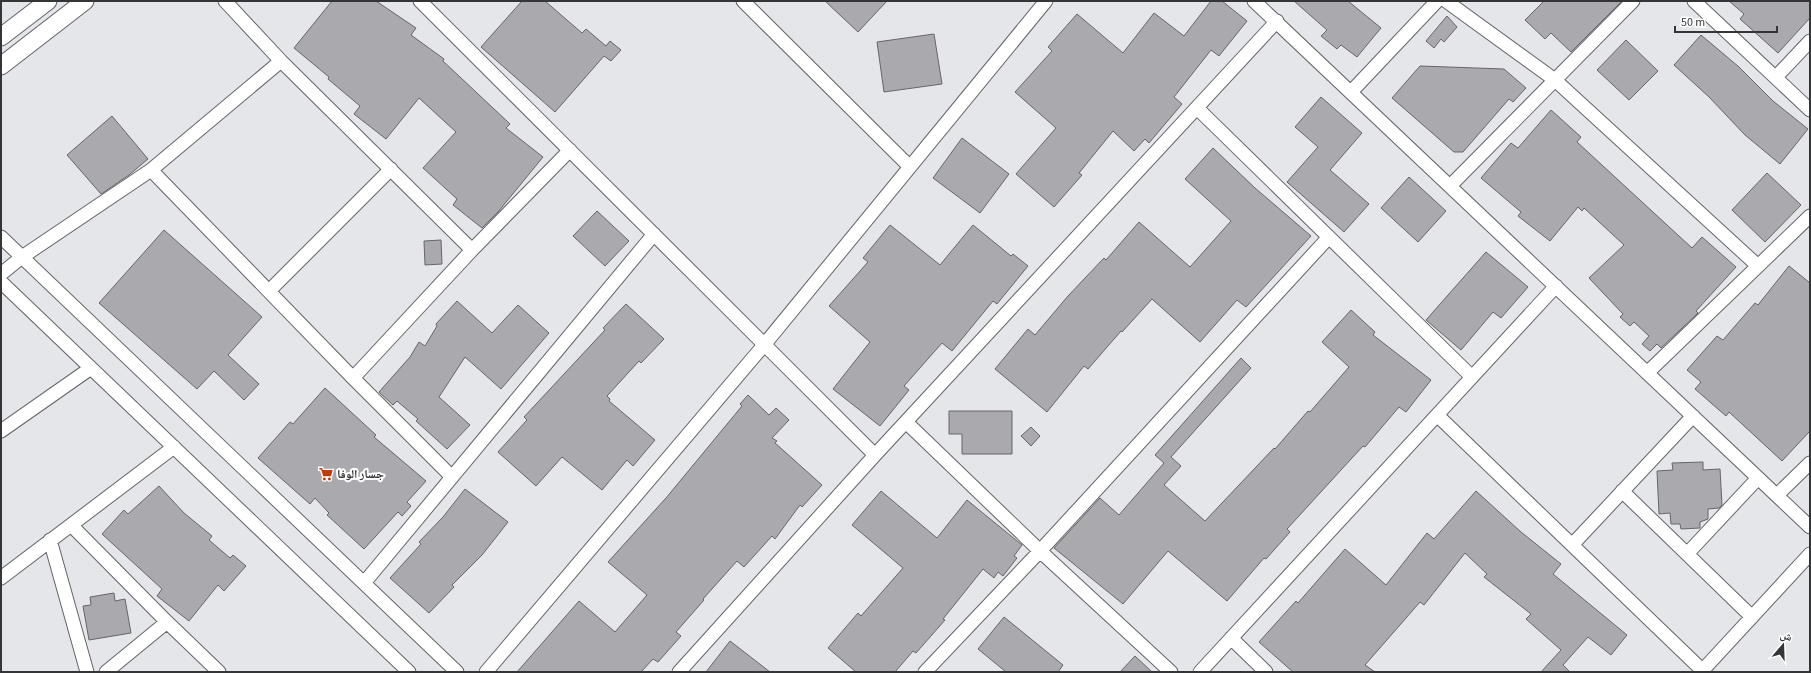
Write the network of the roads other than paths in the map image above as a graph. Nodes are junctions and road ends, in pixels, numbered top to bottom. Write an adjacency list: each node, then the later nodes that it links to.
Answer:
1 (48, 1): 13 (main road)
2 (85, 1): 16 (main road)
3 (225, 1): 15 (street)
4 (420, 1): 22 (street)
5 (743, 1): 23 (street)
6 (1046, 1): 23 (street)
7 (1254, 1): 12 (street)
8 (1437, 1): 19 (street)
9 (1446, 1): 18 (street)
10 (1633, 1): 18 (street)
11 (1694, 1): 17 (street)
12 (1277, 21): 19 (street); 20 (street)
13 (1, 37)
14 (1810, 41): 17 (street)
15 (281, 61): 24 (street); 25 (street)
16 (1, 66)
17 (1776, 77): 21 (street)
18 (1555, 80): 26 (street); 33 (street)
19 (1351, 92): 26 (street)
20 (1196, 108): 30 (street); 45 (street)
21 (1810, 110)
22 (570, 150): 28 (street); 31 (street)
23 (910, 167): 38 (street)
24 (391, 169): 31 (street); 37 (street)
25 (151, 170): 32 (street); 37 (street)
26 (1450, 186): 36 (street)
27 (1810, 216): 33 (street)
28 (654, 234): 38 (street); 50 (street)
29 (1, 237): 32 (street)
30 (1329, 237): 41 (street); 58 (street)
31 (472, 250): 42 (street)
32 (22, 258): 34 (street); 62 (street)
33 (1758, 266): 40 (street)
34 (1, 274)
35 (1, 282): 39 (street)
36 (1556, 286): 40 (street); 41 (street)
37 (269, 292): 42 (street)
38 (764, 345): 48 (street); 73 (street)
39 (91, 368): 46 (street); 47 (street)
40 (1648, 373): 44 (street)
41 (1472, 377): 43 (street)
42 (353, 378): 50 (street)
43 (1437, 415): 57 (street); 65 (street)
44 (1693, 416): 51 (street); 52 (street)
45 (906, 422): 48 (street); 58 (street)
46 (1, 431)
47 (174, 447): 54 (street); 71 (street)
48 (875, 455): 66 (street)
49 (1810, 463): 53 (street)
50 (452, 477): 62 (street)
51 (1758, 478): 53 (street); 59 (street)
52 (1622, 491): 57 (street); 59 (street)
53 (1777, 495): 55 (street)
54 (71, 525): 56 (street); 64 (street)
55 (1810, 527)
56 (50, 540): 61 (street); 68 (street)
57 (1572, 545): 67 (street)
58 (1040, 551): 74 (street); 75 (street)
59 (1687, 554): 63 (street)
60 (1810, 554): 63 (street)
61 (1, 578)
62 (364, 583): 72 (street)
63 (1752, 617): 67 (street)
64 (167, 622): 69 (street); 70 (street)
65 (1231, 638): 76 (street); 77 (street)
66 (683, 671)
67 (1703, 671)
68 (87, 672)
69 (106, 672)
70 (219, 672)
71 (409, 672)
72 (457, 672)
73 (486, 672)
74 (925, 672)
75 (1171, 672)
76 (1200, 672)
77 (1266, 672)

